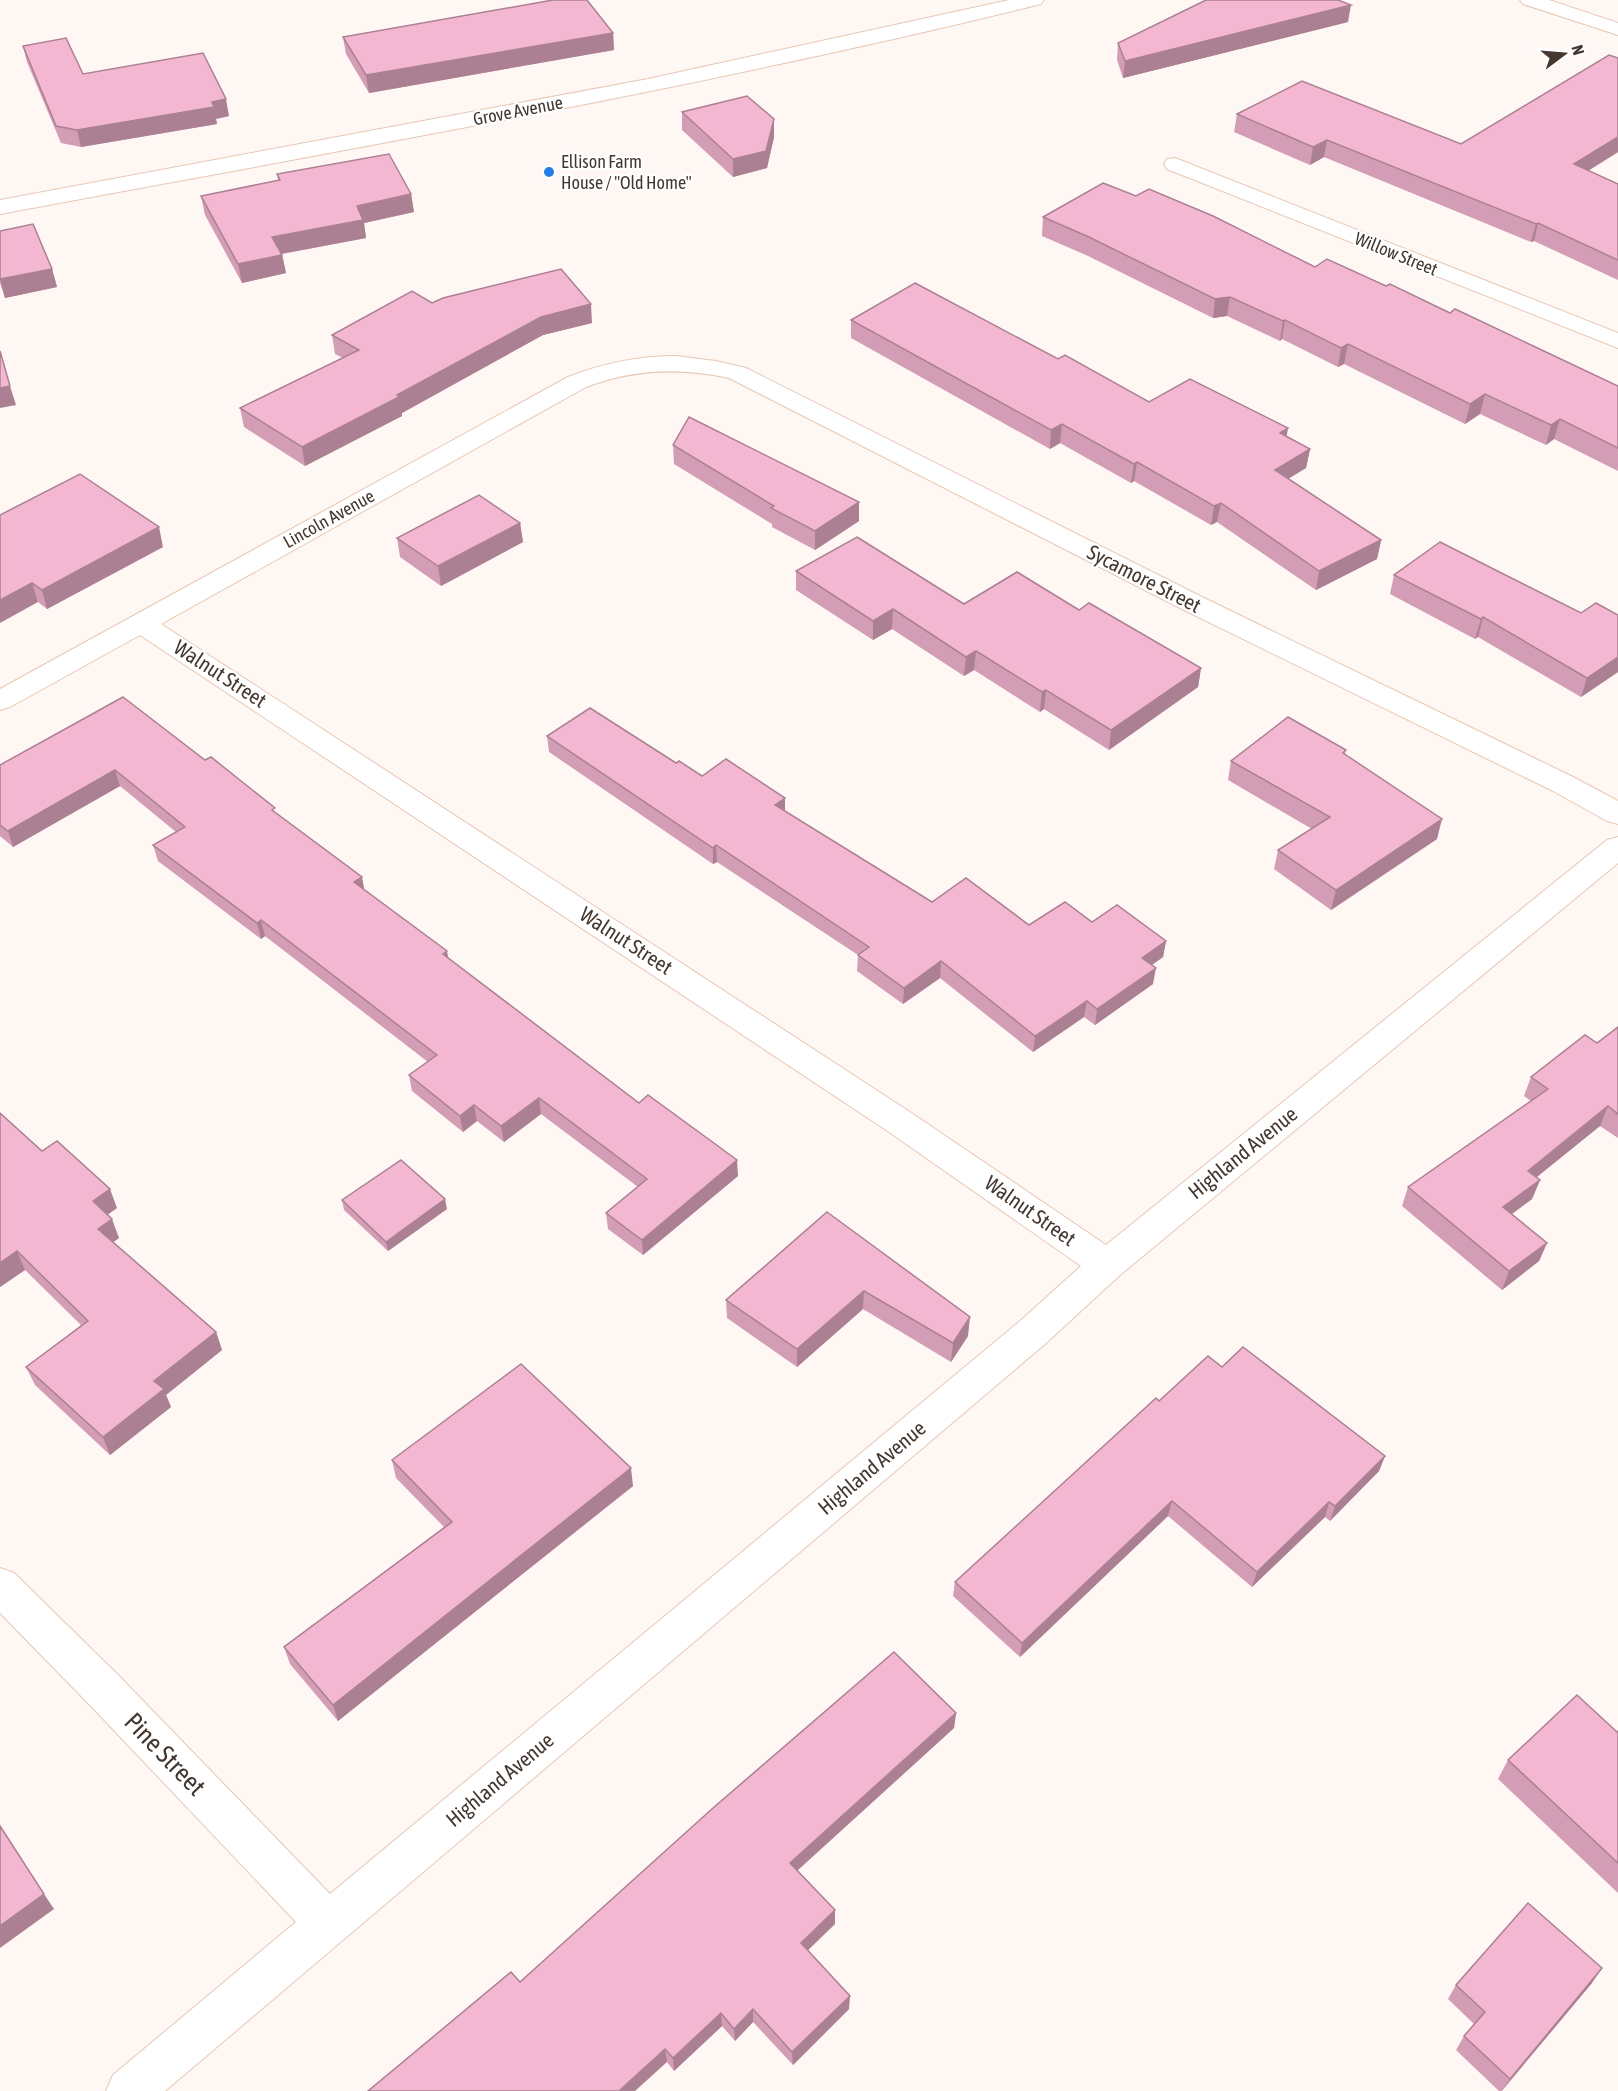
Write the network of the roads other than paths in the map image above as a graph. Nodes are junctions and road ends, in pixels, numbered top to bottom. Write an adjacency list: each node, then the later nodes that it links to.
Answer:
1 (1034, 0): 5 (street, Grove Avenue)
2 (1530, 0): 3 (street)
3 (1618, 29)
4 (1175, 164): 6 (street, Willow Street)
5 (0, 207)
6 (1618, 341)
7 (666, 361): 8 (street, Lincoln Avenue); 10 (street, Sycamore Street)
8 (141, 623): 9 (street, Lincoln Avenue); 12 (street, Walnut Street)
9 (0, 701)
10 (1618, 814)
11 (1618, 847): 12 (street, Highland Avenue)
12 (1107, 1265): 14 (street, Highland Avenue)
13 (0, 1586): 14 (street, Pine Street)
14 (328, 1924): 15 (street, Highland Avenue)
15 (129, 2091)

